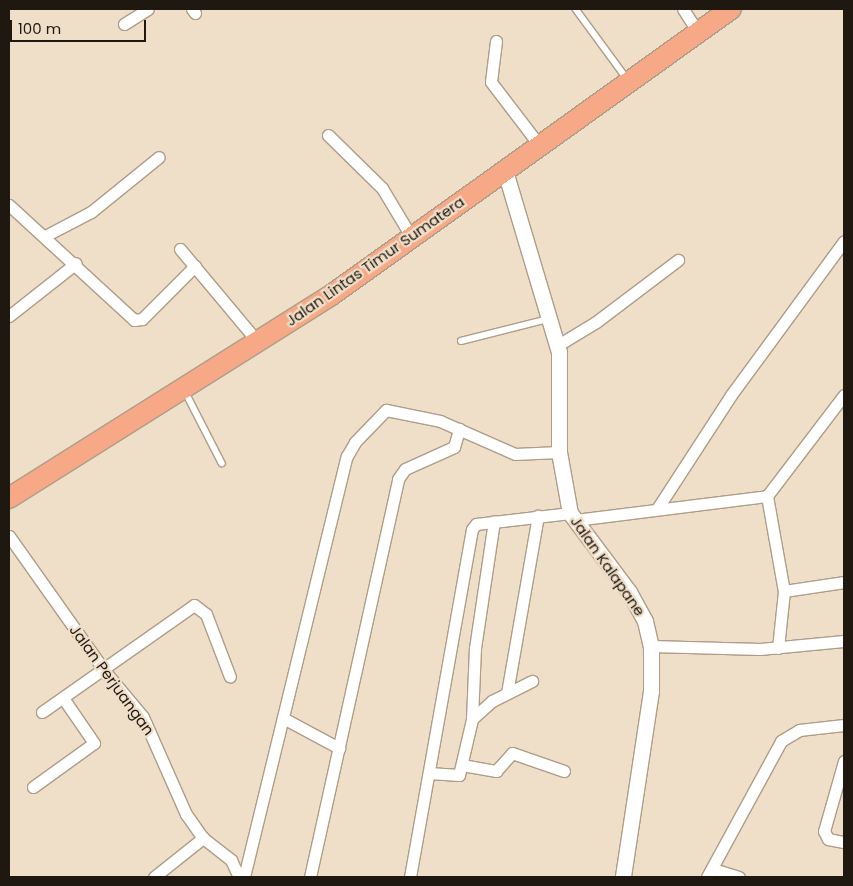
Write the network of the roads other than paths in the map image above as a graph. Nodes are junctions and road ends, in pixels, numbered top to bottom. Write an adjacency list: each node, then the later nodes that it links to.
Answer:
1 (148, 9): 5 (street)
2 (576, 9): 8 (lane)
3 (683, 9): 6 (street)
4 (731, 9): 6 (highway, Jalan Lintas Timur Sumatera)
5 (124, 24)
6 (698, 32): 8 (highway, Jalan Lintas Timur Sumatera)
7 (496, 41): 10 (street)
8 (629, 82): 10 (highway, Jalan Lintas Timur Sumatera)
9 (328, 135): 15 (street)
10 (540, 146): 12 (highway, Jalan Lintas Timur Sumatera)
11 (159, 157): 14 (street)
12 (505, 171): 15 (highway, Jalan Lintas Timur Sumatera); 24 (street, Jalan Kalapane)
13 (9, 206): 14 (street)
14 (45, 236): 21 (street)
15 (412, 238): 25 (highway, Jalan Lintas Timur Sumatera)
16 (844, 241): 20 (street)
17 (180, 249): 22 (street)
18 (844, 259): 20 (street)
19 (678, 260): 27 (street)
20 (830, 260): 35 (street)
21 (76, 263): 22 (street); 23 (street)
22 (196, 266): 25 (street)
23 (9, 316)
24 (548, 318): 26 (lane); 27 (street, Jalan Kalapane)
25 (257, 341): 28 (highway, Jalan Lintas Timur Sumatera)
26 (460, 341)
27 (558, 344): 31 (street, Jalan Kalapane)
28 (183, 387): 32 (lane); 34 (highway, Jalan Lintas Timur Sumatera)
29 (844, 395): 33 (street)
30 (459, 429): 31 (street); 51 (street); 54 (street)
31 (560, 452): 37 (street, Jalan Kalapane)
32 (222, 463)
33 (767, 496): 35 (street); 41 (street)
34 (9, 498)
35 (657, 509): 37 (street)
36 (538, 516): 37 (street); 38 (street); 48 (street)
37 (573, 516): 43 (street, Jalan Kalapane)
38 (494, 521): 52 (street); 58 (street)
39 (9, 536): 45 (street, Jalan Perjuangan)
40 (844, 582): 41 (street)
41 (784, 591): 44 (street)
42 (844, 641): 44 (street)
43 (651, 646): 44 (street); 68 (street, Jalan Kalapane)
44 (778, 648)
45 (103, 669): 46 (street); 49 (street); 60 (street, Jalan Perjuangan)
46 (230, 677)
47 (532, 681): 48 (street)
48 (507, 693): 52 (street)
49 (63, 698): 50 (street); 59 (street)
50 (42, 712)
51 (283, 718): 54 (street); 65 (street)
52 (472, 719): 56 (street)
53 (844, 725): 62 (street)
54 (339, 748): 66 (street)
55 (844, 761): 61 (street)
56 (462, 765): 57 (street); 58 (street)
57 (564, 771)
58 (429, 772): 67 (street)
59 (33, 787)
60 (203, 838): 63 (street); 64 (street, Jalan Perjuangan)
61 (844, 842)
62 (710, 873): 69 (street)
63 (154, 877)
64 (239, 877)
65 (244, 877)
66 (310, 877)
67 (410, 877)
68 (623, 877)
69 (739, 877)

